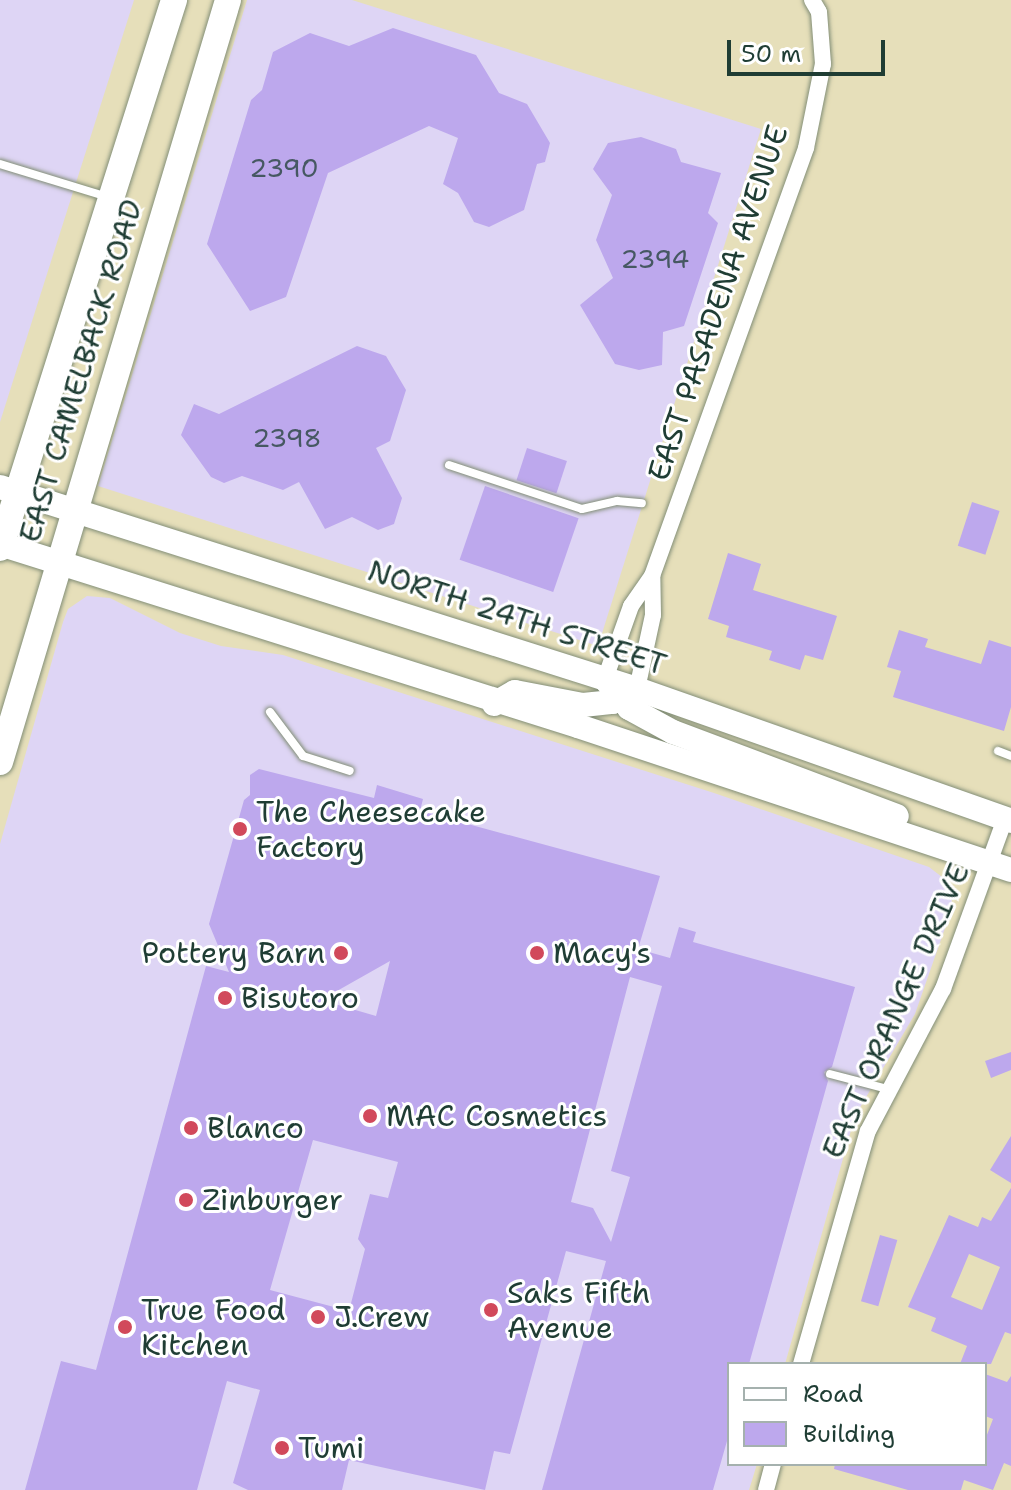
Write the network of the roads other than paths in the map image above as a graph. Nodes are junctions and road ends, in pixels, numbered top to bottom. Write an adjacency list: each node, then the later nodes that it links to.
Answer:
1 (174, 0): 5 (main road, EAST CAMELBACK ROAD)
2 (228, 0): 9 (main road, EAST CAMELBACK ROAD)
3 (812, 0): 12 (street, EAST PASADENA AVENUE)
4 (0, 164): 5 (lane)
5 (113, 198): 7 (main road, EAST CAMELBACK ROAD)
6 (449, 465): 8 (lane)
7 (10, 490): 9 (main road, NORTH 24TH STREET); 10 (main road, EAST CAMELBACK ROAD)
8 (642, 503)
9 (72, 510): 11 (main road, EAST CAMELBACK ROAD); 13 (main road, NORTH 24TH STREET)
10 (0, 546): 11 (main road)
11 (57, 563): 14 (main road); 18 (main road, EAST CAMELBACK ROAD)
12 (652, 576): 13 (street, EAST PASADENA AVENUE); 13 (street, EAST PASADENA AVENUE)
13 (621, 689): 14 (main road); 20 (main road, NORTH 24TH STREET); 21 (main road)
14 (494, 704): 21 (main road)
15 (270, 712): 19 (lane)
16 (998, 751): 17 (lane)
17 (1011, 756)
18 (0, 762)
19 (350, 771)
20 (1008, 820): 21 (street, EAST ORANGE DRIVE)
21 (1001, 867): 23 (street, EAST ORANGE DRIVE)
22 (830, 1074): 23 (lane)
23 (887, 1089): 24 (street, EAST ORANGE DRIVE)
24 (802, 1362)
25 (772, 1466): 26 (street)
26 (766, 1490)

